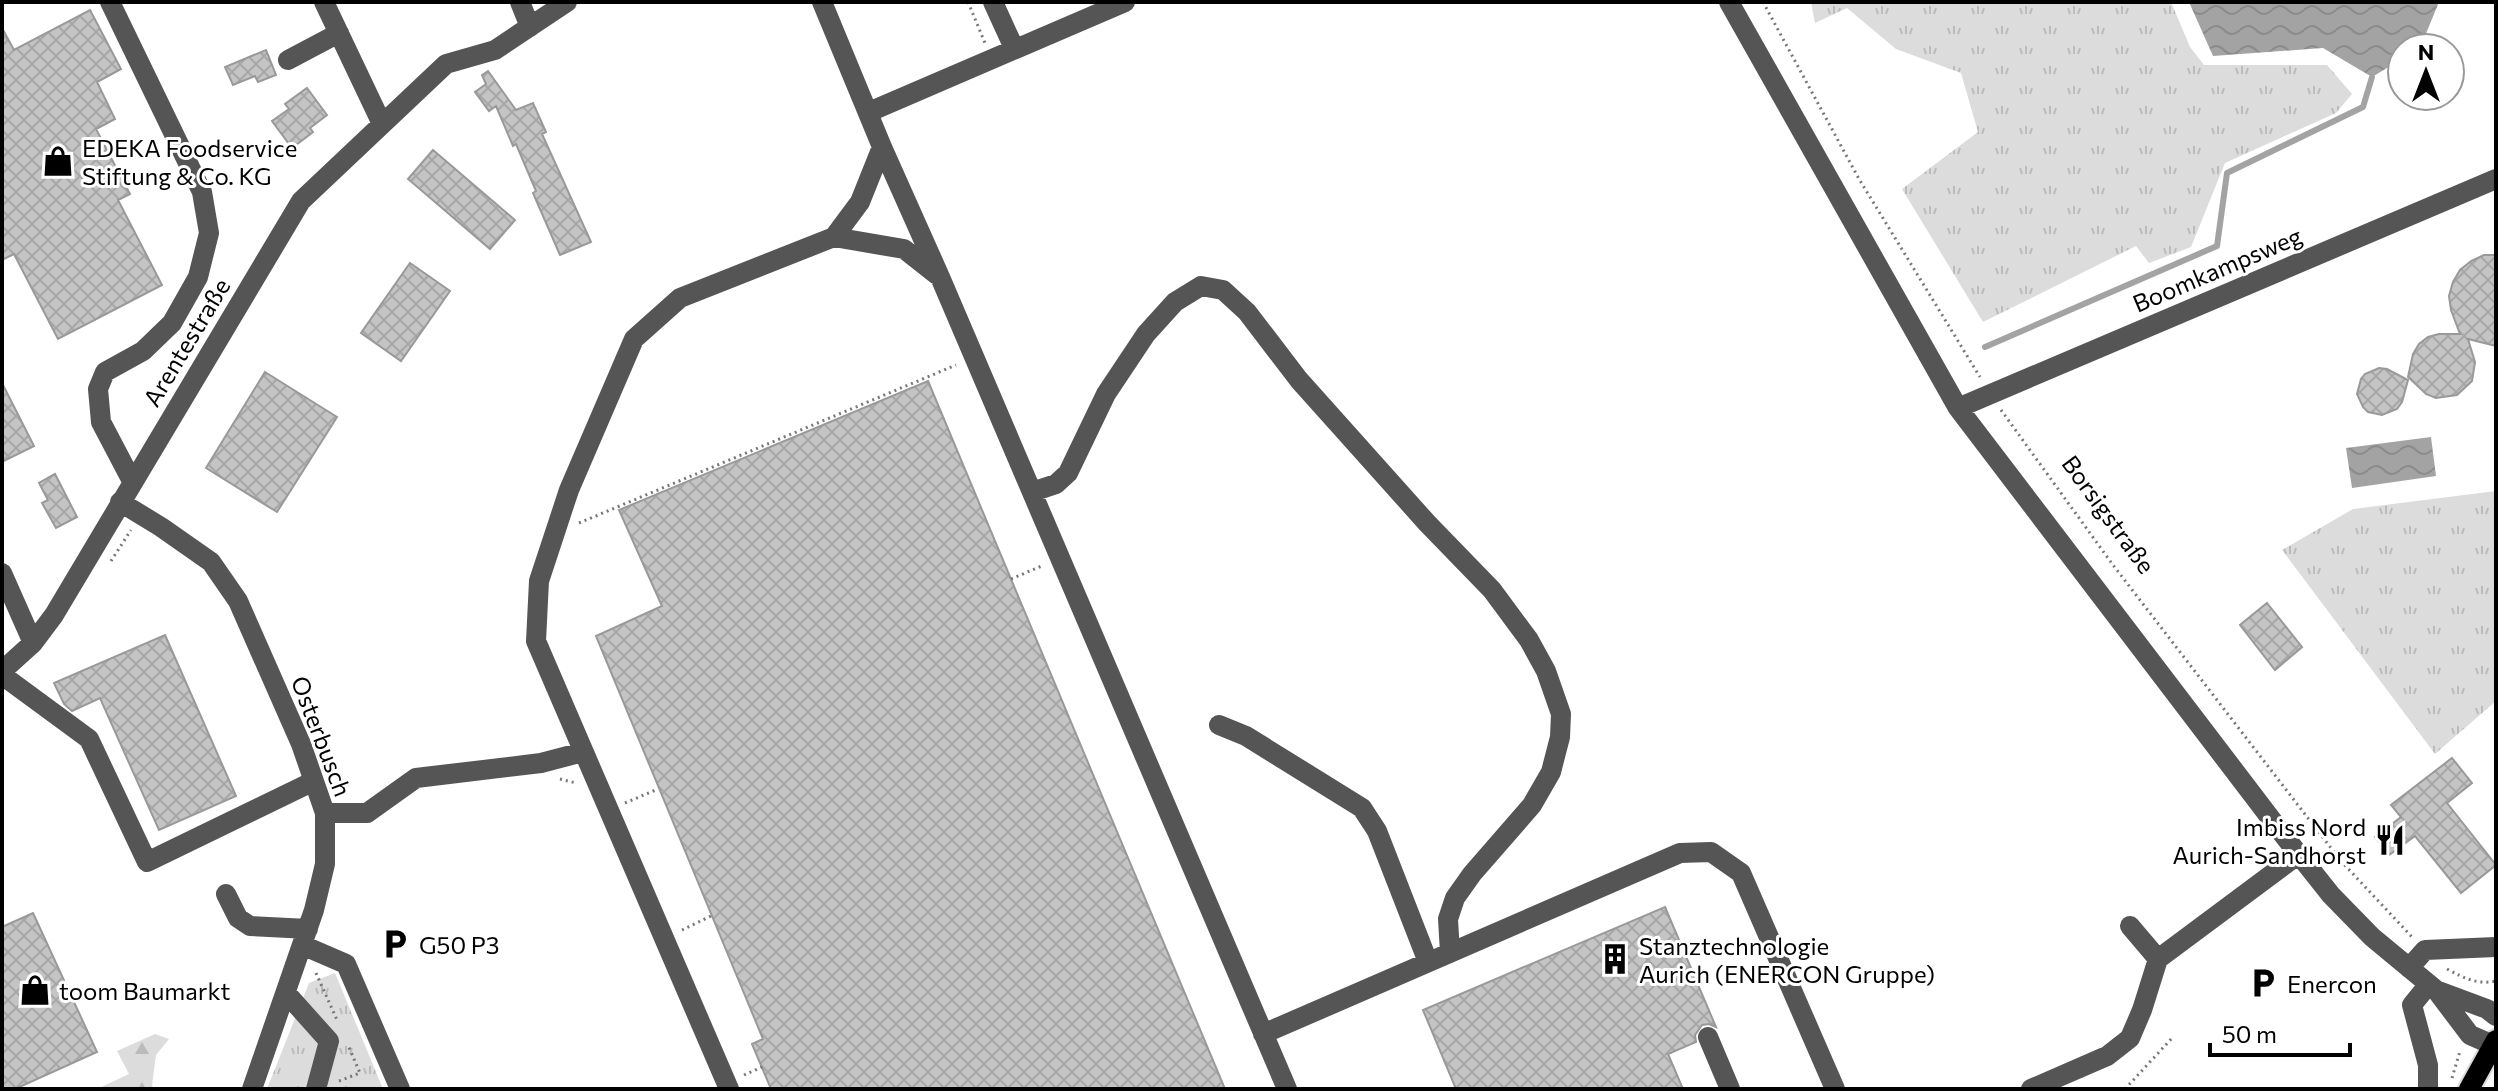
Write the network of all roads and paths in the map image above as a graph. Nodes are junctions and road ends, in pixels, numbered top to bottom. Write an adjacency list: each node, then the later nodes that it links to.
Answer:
1 (110, 2): 25 (street)
2 (324, 2): 12 (street)
3 (520, 2): 11 (street)
4 (567, 2): 11 (street)
5 (822, 2): 16 (street)
6 (968, 2): 14 (path)
7 (993, 2): 13 (street)
8 (1125, 2): 13 (street)
9 (1729, 2): 24 (street)
10 (1763, 2): 23 (path, Borsigstraße)
11 (530, 27): 17 (street, Arentestraße)
12 (339, 33): 15 (street); 17 (street)
13 (1014, 48): 14 (street)
14 (992, 58): 16 (street)
15 (288, 60)
16 (869, 112): 18 (street)
17 (382, 124): 25 (street, Arentestraße)
18 (882, 147): 20 (street); 21 (street)
19 (2496, 179): 23 (street, Boomkampsweg)
20 (834, 237): 21 (street); 28 (street)
21 (940, 277): 22 (street)
22 (974, 357): 26 (street); 28 (path)
23 (1990, 394): 24 (street, Boomkampsweg); 47 (path, Borsigstraße)
24 (1958, 408): 40 (street)
25 (132, 481): 27 (street, Arentestraße)
26 (1032, 492): 29 (street); 48 (street)
27 (120, 502): 32 (street, Arentestraße); 36 (street, Osterbusch)
28 (555, 533): 35 (street)
29 (1061, 558): 31 (path); 56 (street)
30 (2, 573): 32 (street)
31 (1011, 579)
32 (33, 643): 33 (street, Arentestraße)
33 (2, 673): 36 (street)
34 (1219, 725): 50 (street)
35 (583, 752): 38 (street); 39 (street)
36 (314, 781): 39 (street, Osterbusch)
37 (658, 789): 38 (path)
38 (609, 810): 45 (street)
39 (325, 813): 44 (street, Osterbusch)
40 (2299, 854): 49 (street); 51 (street)
41 (226, 894): 44 (street)
42 (711, 916): 45 (path)
43 (2130, 926): 49 (street)
44 (305, 937): 54 (street, Osterbusch); 62 (street)
45 (664, 938): 63 (street)
46 (2496, 947): 47 (street)
47 (2425, 950): 51 (street); 52 (path, Borsigstraße)
48 (1450, 953): 50 (street); 66 (street)
49 (2158, 959): 67 (street)
50 (1428, 962): 56 (street)
51 (2409, 968): 53 (street)
52 (2496, 981)
53 (2432, 987): 55 (street); 59 (street); 69 (street)
54 (286, 993): 60 (street, Osterbusch); 61 (street)
55 (2496, 1016)
56 (1263, 1034): 64 (street)
57 (1708, 1037): 65 (street)
58 (2173, 1037): 68 (path)
59 (2494, 1042): 70 (main road)
60 (252, 1089)
61 (316, 1089)
62 (400, 1089)
63 (729, 1089)
64 (1287, 1089)
65 (1730, 1089)
66 (1835, 1089)
67 (2031, 1089)
68 (2125, 1089)
69 (2428, 1089)
70 (2469, 1089)

